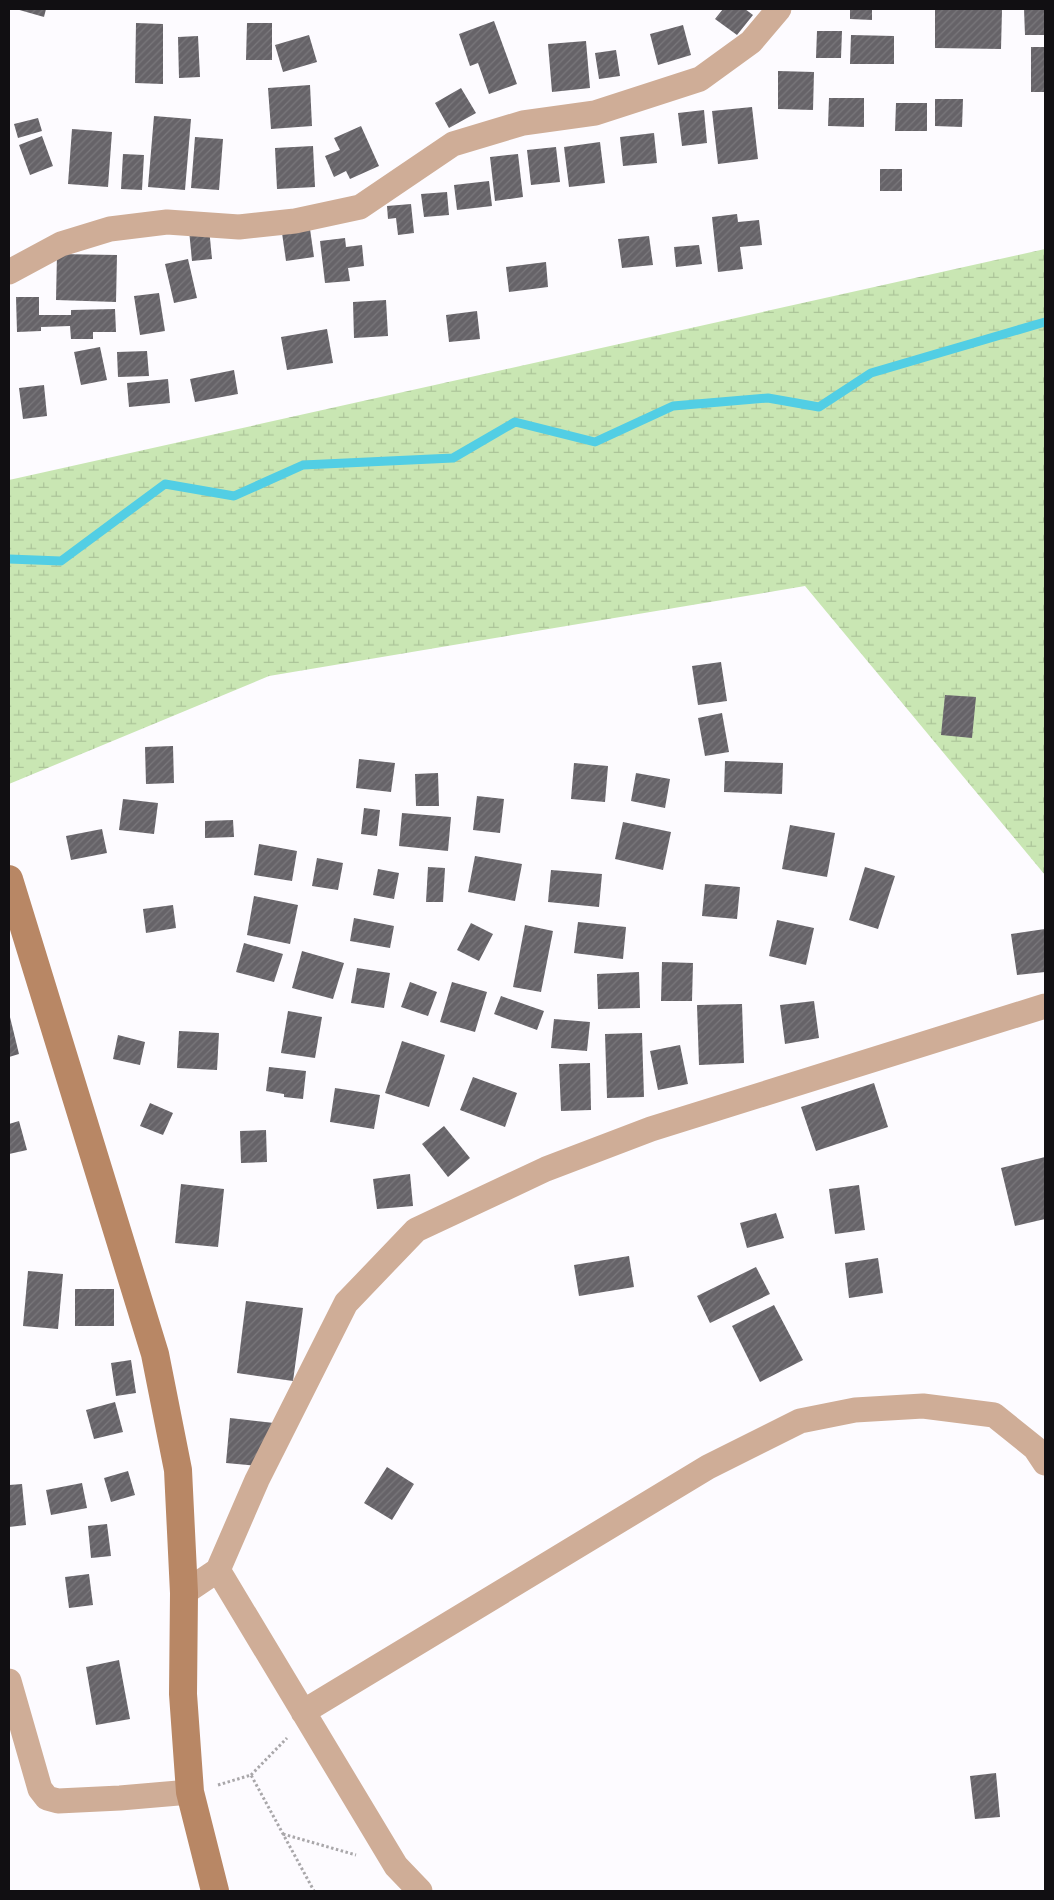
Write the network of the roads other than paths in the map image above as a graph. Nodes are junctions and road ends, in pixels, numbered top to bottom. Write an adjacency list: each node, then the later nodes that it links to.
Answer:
1 (779, 9): 2 (street)
2 (9, 272)
3 (9, 879): 7 (street)
4 (1045, 1006): 6 (street)
5 (1045, 1463): 9 (street)
6 (218, 1570): 7 (street); 9 (street)
7 (184, 1593): 10 (street)
8 (9, 1681): 10 (street)
9 (303, 1712): 12 (street)
10 (190, 1792): 11 (street)
11 (215, 1891)
12 (420, 1891)

